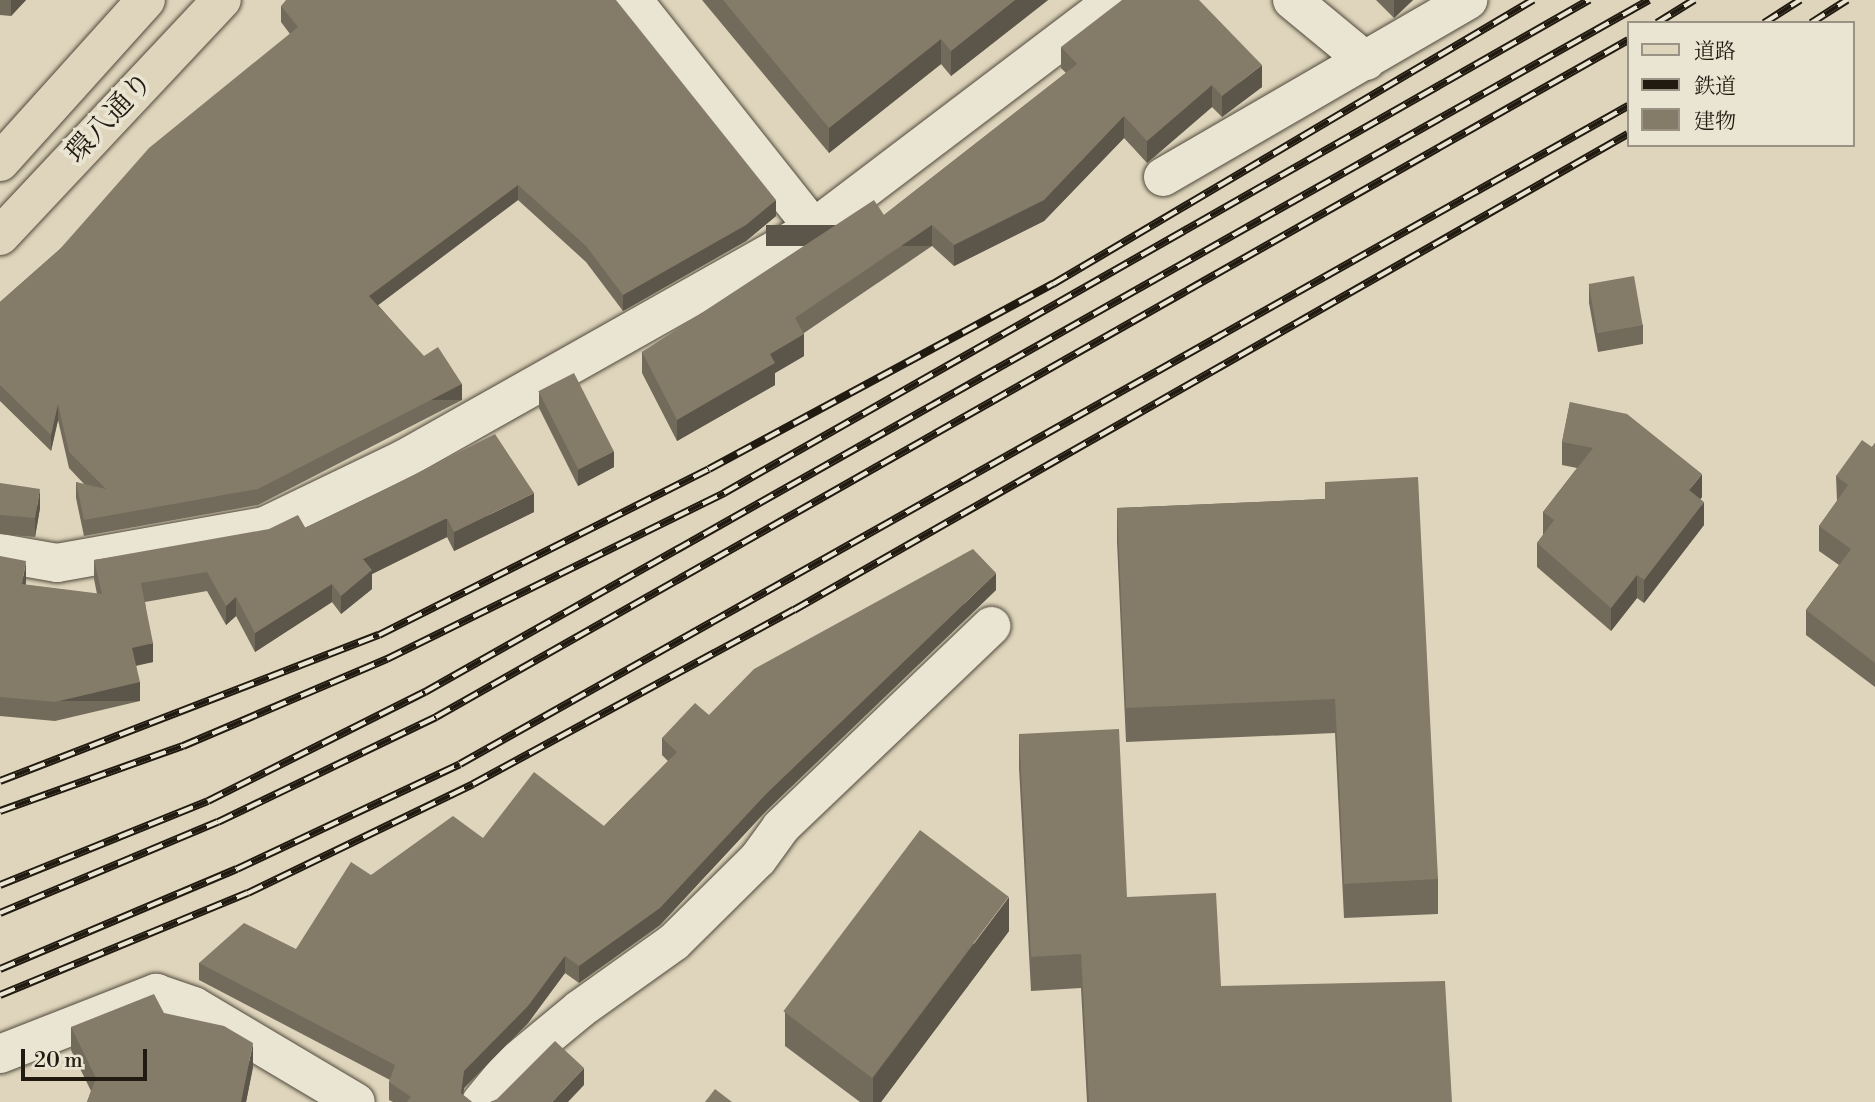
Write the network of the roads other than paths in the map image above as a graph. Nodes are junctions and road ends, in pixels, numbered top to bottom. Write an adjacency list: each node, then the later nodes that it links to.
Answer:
1 (146, 0): 8 (main road, 環八通り)
2 (222, 0): 11 (main road, 環八通り)
3 (633, 0): 10 (street)
4 (1114, 0): 10 (street)
5 (1292, 0): 7 (street)
6 (1468, 0): 7 (street)
7 (1366, 61): 9 (street)
8 (0, 162)
9 (1163, 177)
10 (814, 228): 12 (street)
11 (0, 236)
12 (0, 553)
13 (991, 626): 16 (street)
14 (0, 1054): 15 (street)
15 (356, 1102)
16 (481, 1102)

